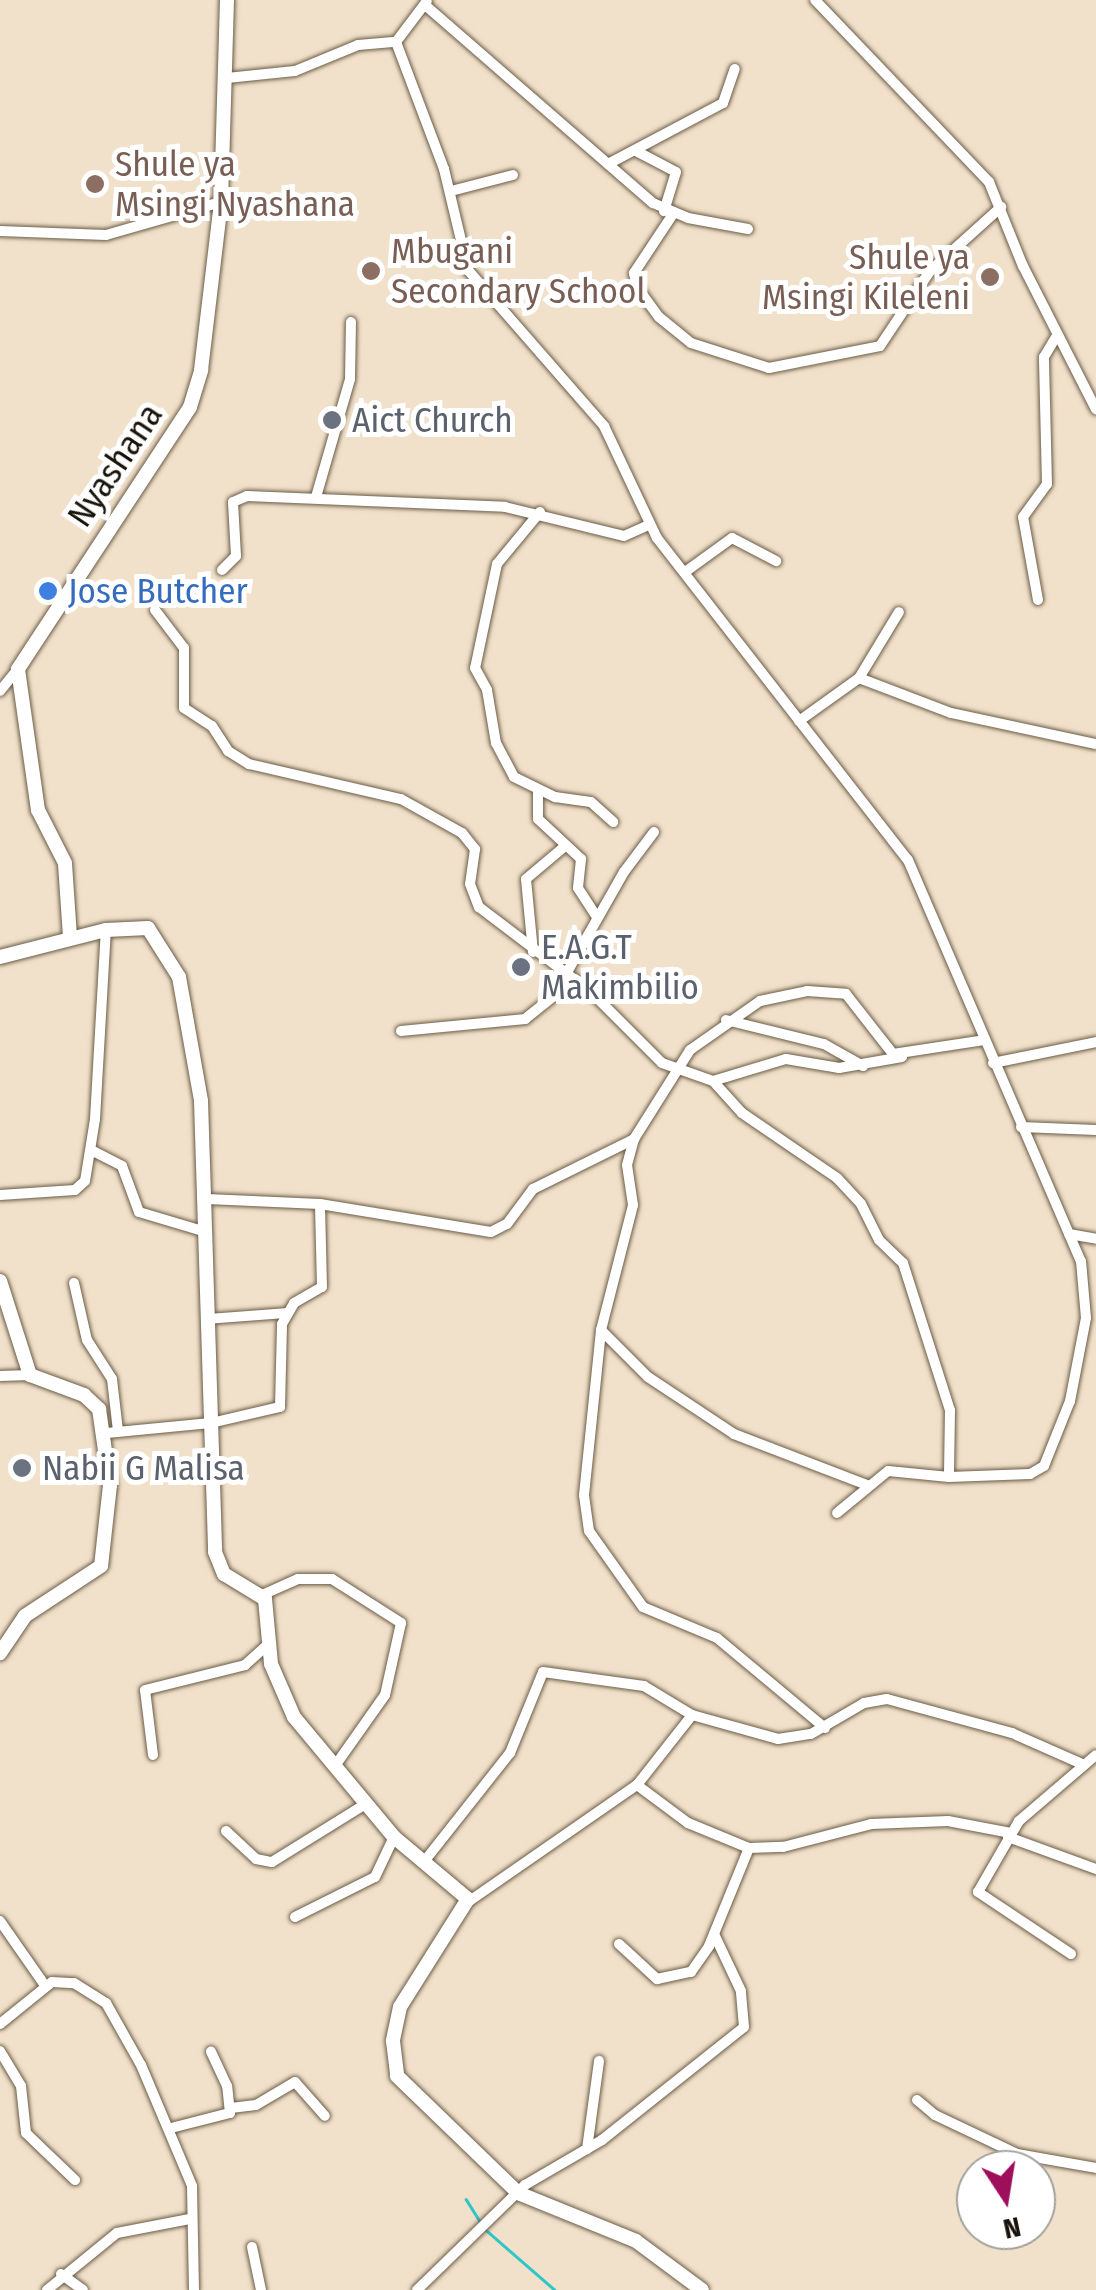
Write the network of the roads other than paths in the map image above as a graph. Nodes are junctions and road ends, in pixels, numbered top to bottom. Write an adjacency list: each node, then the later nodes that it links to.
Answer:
1 (226, 0): 6 (street, Nyashana)
2 (815, 0): 12 (street)
3 (426, 3): 4 (street); 8 (street)
4 (396, 42): 6 (street); 10 (street)
5 (736, 69): 7 (street)
6 (227, 78): 11 (street, Nyashana)
7 (636, 151): 8 (street); 13 (street)
8 (608, 164): 13 (street)
9 (513, 175): 10 (street)
10 (450, 191): 21 (street)
11 (221, 202): 15 (street); 28 (street, Nyashana)
12 (1001, 206): 13 (street); 17 (street)
13 (669, 212): 14 (street)
14 (748, 229)
15 (0, 231)
16 (351, 322): 19 (street)
17 (1056, 337): 18 (street); 25 (street)
18 (1096, 409)
19 (316, 498): 20 (street); 23 (street)
20 (540, 512): 21 (street); 33 (street)
21 (649, 525): 24 (street)
22 (776, 561): 24 (street)
23 (222, 570)
24 (685, 572): 31 (street)
25 (1038, 600)
26 (155, 610): 40 (street)
27 (899, 612): 29 (street)
28 (18, 668): 30 (street); 39 (street)
29 (859, 678): 31 (street); 32 (street)
30 (0, 692)
31 (799, 721): 45 (street)
32 (1096, 744)
33 (538, 790): 34 (street); 36 (street)
34 (613, 822)
35 (654, 832): 37 (street)
36 (564, 847): 37 (street); 40 (street)
37 (597, 917): 42 (street)
38 (106, 930): 39 (street); 55 (street); 59 (street)
39 (70, 937): 41 (street)
40 (533, 952): 42 (street)
41 (0, 958)
42 (571, 977): 44 (street); 50 (street)
43 (726, 1020): 47 (street); 49 (street); 50 (street)
44 (402, 1030)
45 (984, 1040): 47 (street); 48 (street)
46 (1096, 1042): 48 (street)
47 (903, 1056): 49 (street)
48 (994, 1063): 52 (street)
49 (864, 1067): 51 (street)
50 (676, 1069): 51 (street); 54 (street)
51 (713, 1081): 73 (street)
52 (1021, 1127): 53 (street); 62 (street)
53 (1096, 1130)
54 (634, 1140): 56 (street); 57 (street)
55 (92, 1150): 58 (street); 61 (street)
56 (597, 1158): 57 (street); 60 (street)
57 (627, 1165): 68 (street)
58 (0, 1196)
59 (207, 1198): 60 (street); 61 (street)
60 (320, 1204): 66 (street)
61 (206, 1232): 67 (street)
62 (1069, 1234): 63 (street); 73 (street)
63 (1096, 1238)
64 (0, 1281): 69 (street)
65 (74, 1283): 72 (street)
66 (287, 1313): 67 (street); 71 (street)
67 (207, 1319): 71 (street)
68 (601, 1330): 74 (street); 80 (street)
69 (30, 1375): 70 (street); 72 (street)
70 (0, 1376)
71 (211, 1424): 72 (street); 76 (street)
72 (112, 1432): 78 (street)
73 (950, 1478): 74 (street)
74 (867, 1485): 75 (street)
75 (837, 1513)
76 (262, 1595): 77 (street); 84 (street)
77 (268, 1645): 81 (street); 84 (street)
78 (0, 1653)
79 (692, 1716): 80 (street); 85 (street); 91 (street)
80 (825, 1728): 83 (street)
81 (153, 1755)
82 (1096, 1755): 83 (street)
83 (1082, 1764): 88 (street)
84 (335, 1766): 86 (street)
85 (637, 1784): 90 (street); 93 (street)
86 (367, 1803): 87 (street); 89 (street)
87 (226, 1831)
88 (1010, 1835): 90 (street); 92 (street); 98 (street)
89 (394, 1837): 91 (street); 94 (street)
90 (749, 1848): 96 (street)
91 (423, 1864): 93 (street)
92 (1096, 1869)
93 (468, 1902): 111 (street)
94 (295, 1917)
95 (0, 1921): 99 (street)
96 (714, 1934): 97 (street); 108 (street)
97 (619, 1944)
98 (1071, 1954)
99 (44, 1984): 100 (street); 107 (street)
100 (0, 2024)
101 (0, 2050): 110 (street)
102 (211, 2052): 105 (street)
103 (599, 2060): 108 (street)
104 (917, 2100): 109 (street)
105 (232, 2108): 106 (street); 107 (street)
106 (325, 2116)
107 (170, 2128): 112 (street)
108 (587, 2149): 111 (street)
109 (1096, 2168)
110 (75, 2180)
111 (518, 2193): 119 (street); 120 (street)
112 (190, 2219): 114 (street); 117 (street)
113 (252, 2247): 118 (street)
114 (61, 2274): 115 (street); 116 (street)
115 (47, 2290)
116 (83, 2290)
117 (194, 2290)
118 (261, 2290)
119 (417, 2290)
120 (702, 2290)

